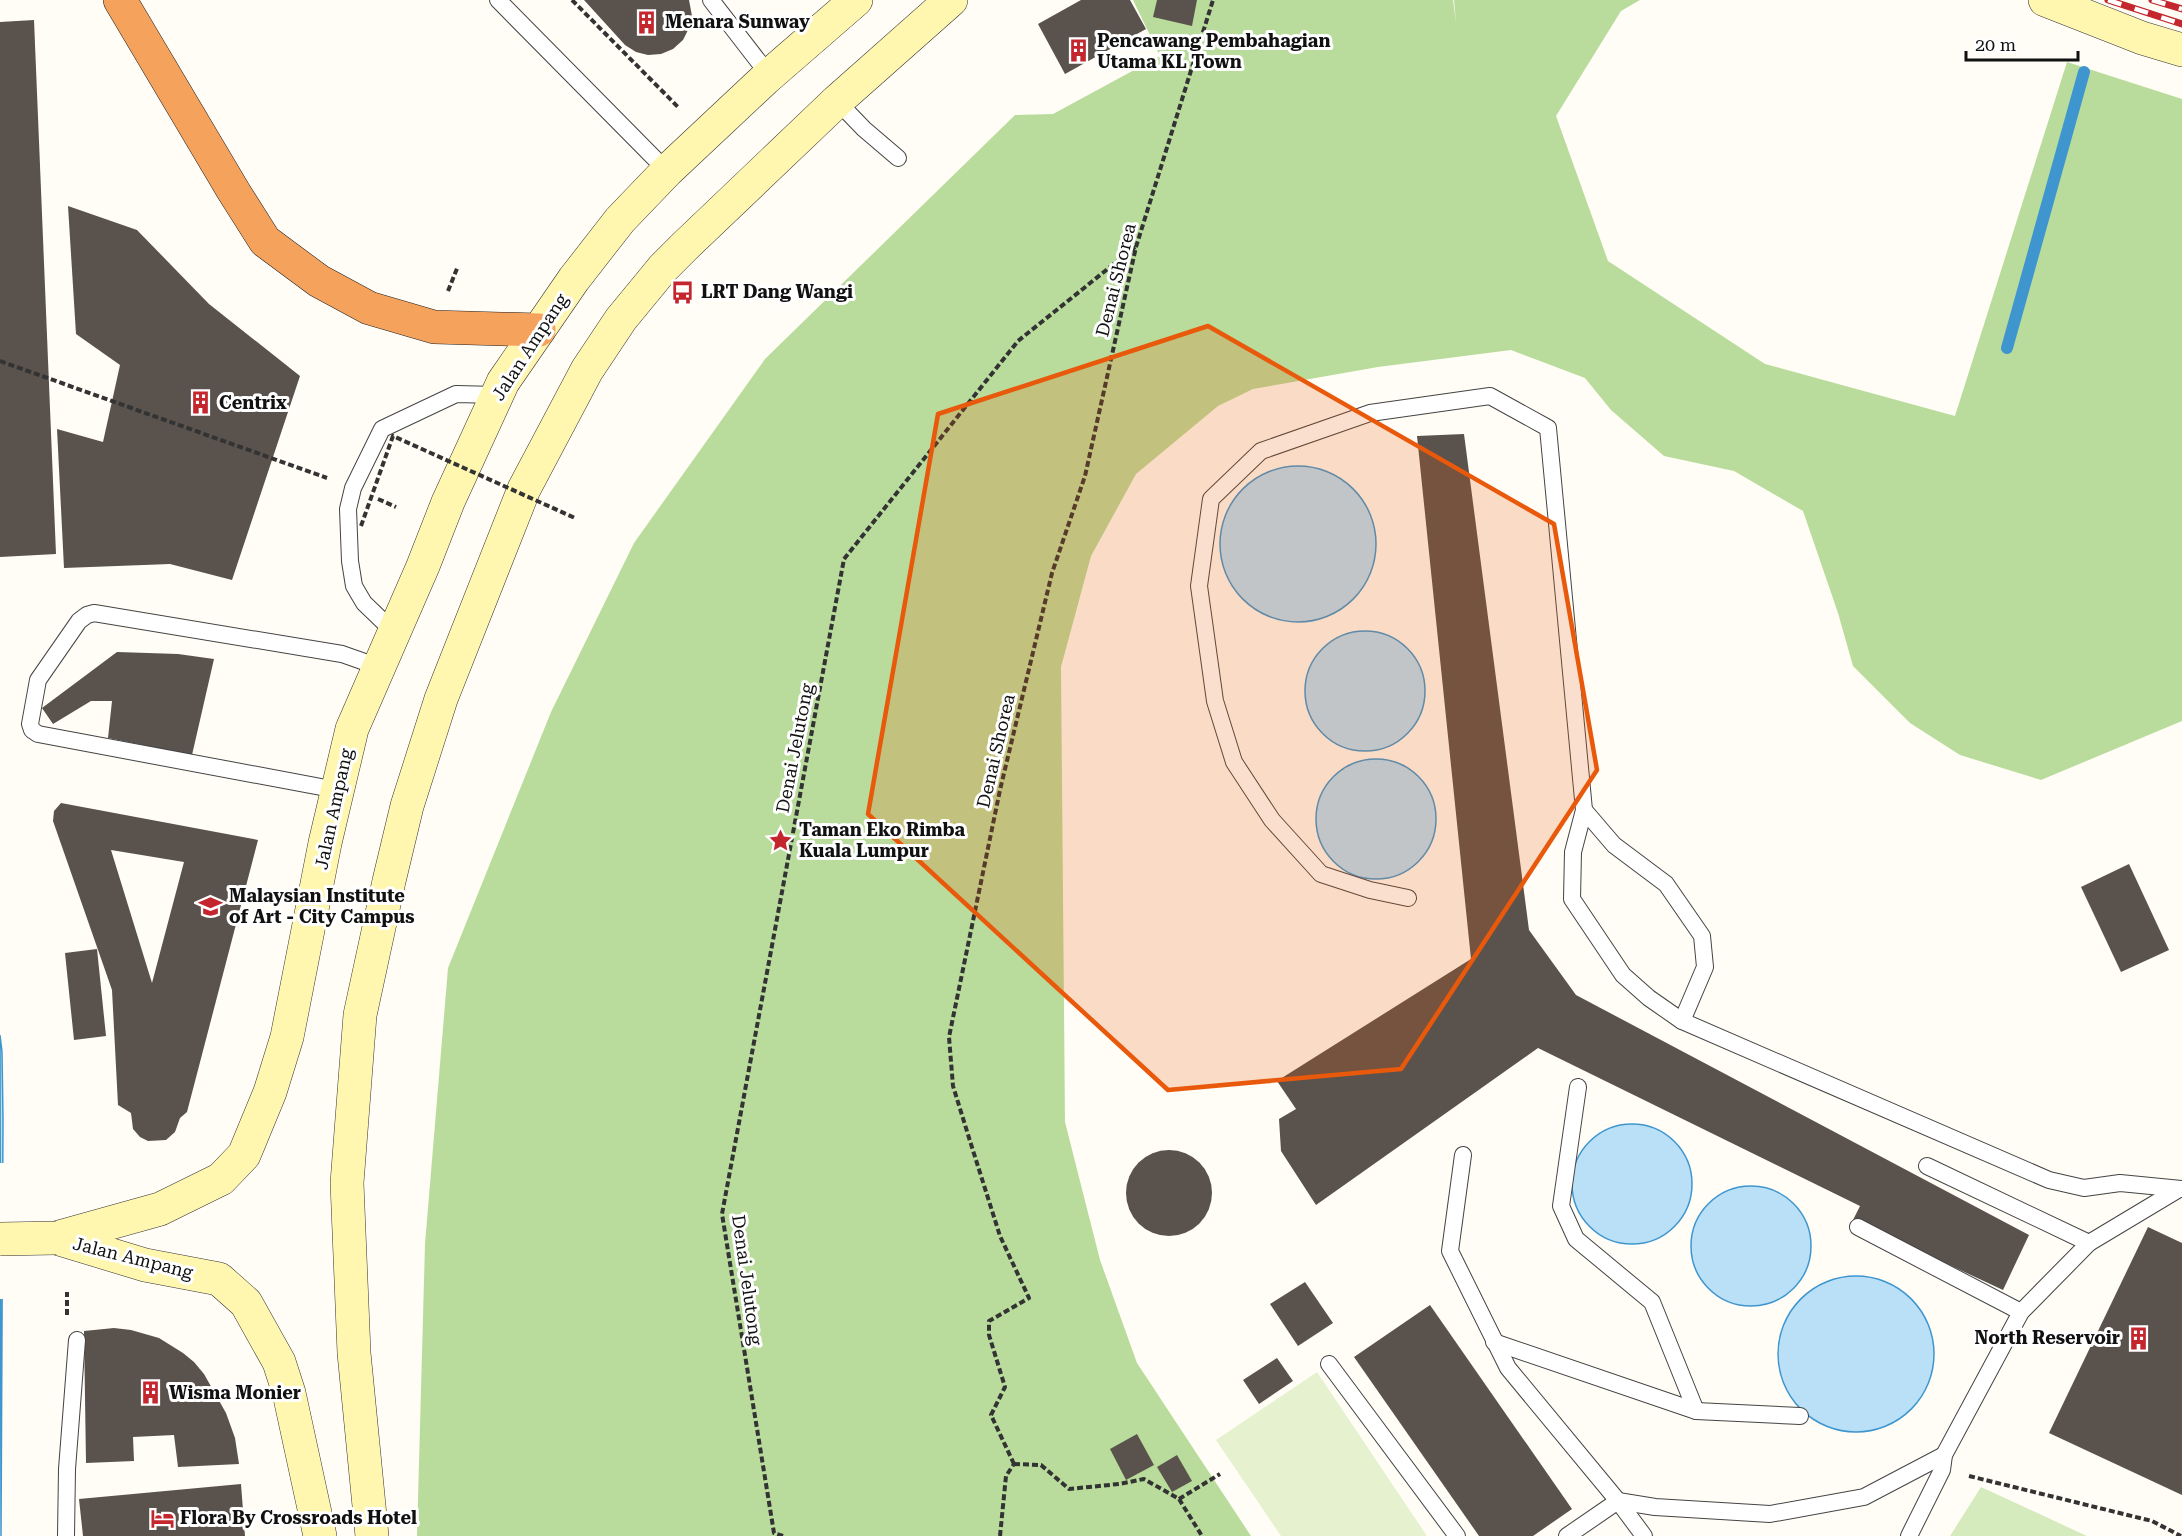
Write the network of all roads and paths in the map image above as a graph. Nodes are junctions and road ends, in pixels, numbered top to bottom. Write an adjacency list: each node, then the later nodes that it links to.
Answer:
1 (120, 0): 18 (highway)
2 (498, 0): 14 (lane)
3 (572, 0): 12 (path)
4 (711, 0): 10 (lane)
5 (856, 0): 10 (street, Jalan Ampang)
6 (951, 0): 11 (street)
7 (1213, 0): 15 (path, Denai Shorea)
8 (2045, 0): 9 (street)
9 (2182, 50)
10 (770, 75): 14 (street, Jalan Ampang)
11 (837, 101): 13 (lane); 51 (street)
12 (678, 108)
13 (897, 158)
14 (667, 171): 18 (street, Jalan Ampang)
15 (1136, 247): 45 (path, Denai Shorea); 52 (path, Denai Jelutong)
16 (458, 266): 17 (path)
17 (446, 295)
18 (539, 330): 20 (street, Jalan Ampang)
19 (0, 361): 21 (path)
20 (497, 395): 24 (street, Jalan Ampang); 24 (lane)
21 (273, 459)
22 (575, 518): 23 (path, bridge)
23 (361, 526)
24 (394, 632): 25 (street, Jalan Ampang)
25 (379, 667): 26 (street, Jalan Ampang); 26 (lane)
26 (337, 790): 35 (street, Jalan Ampang)
27 (1584, 810): 28 (lane); 29 (lane); 29 (lane)
28 (1408, 898)
29 (1682, 1021): 33 (lane)
30 (1578, 1087): 42 (lane)
31 (1462, 1155): 40 (lane)
32 (1927, 1166): 37 (lane)
33 (2180, 1189): 37 (lane)
34 (1858, 1227): 38 (lane)
35 (56, 1238): 36 (street, bridge); 50 (street, Jalan Ampang)
36 (0, 1239)
37 (2089, 1243): 38 (lane)
38 (2021, 1312): 44 (lane)
39 (77, 1340): 49 (lane)
40 (1494, 1342): 42 (lane); 48 (lane)
41 (1329, 1364): 55 (lane)
42 (1696, 1411): 43 (lane)
43 (1800, 1416)
44 (1943, 1462): 48 (lane); 58 (lane); 59 (path)
45 (1014, 1464): 47 (path); 53 (path)
46 (1220, 1474): 47 (path)
47 (1179, 1499): 54 (path)
48 (1618, 1501): 56 (lane); 57 (lane)
49 (66, 1536)
50 (320, 1536)
51 (372, 1536)
52 (783, 1536)
53 (1000, 1536)
54 (1202, 1536)
55 (1457, 1536)
56 (1567, 1536)
57 (1644, 1536)
58 (1909, 1536)
59 (2181, 1536)

